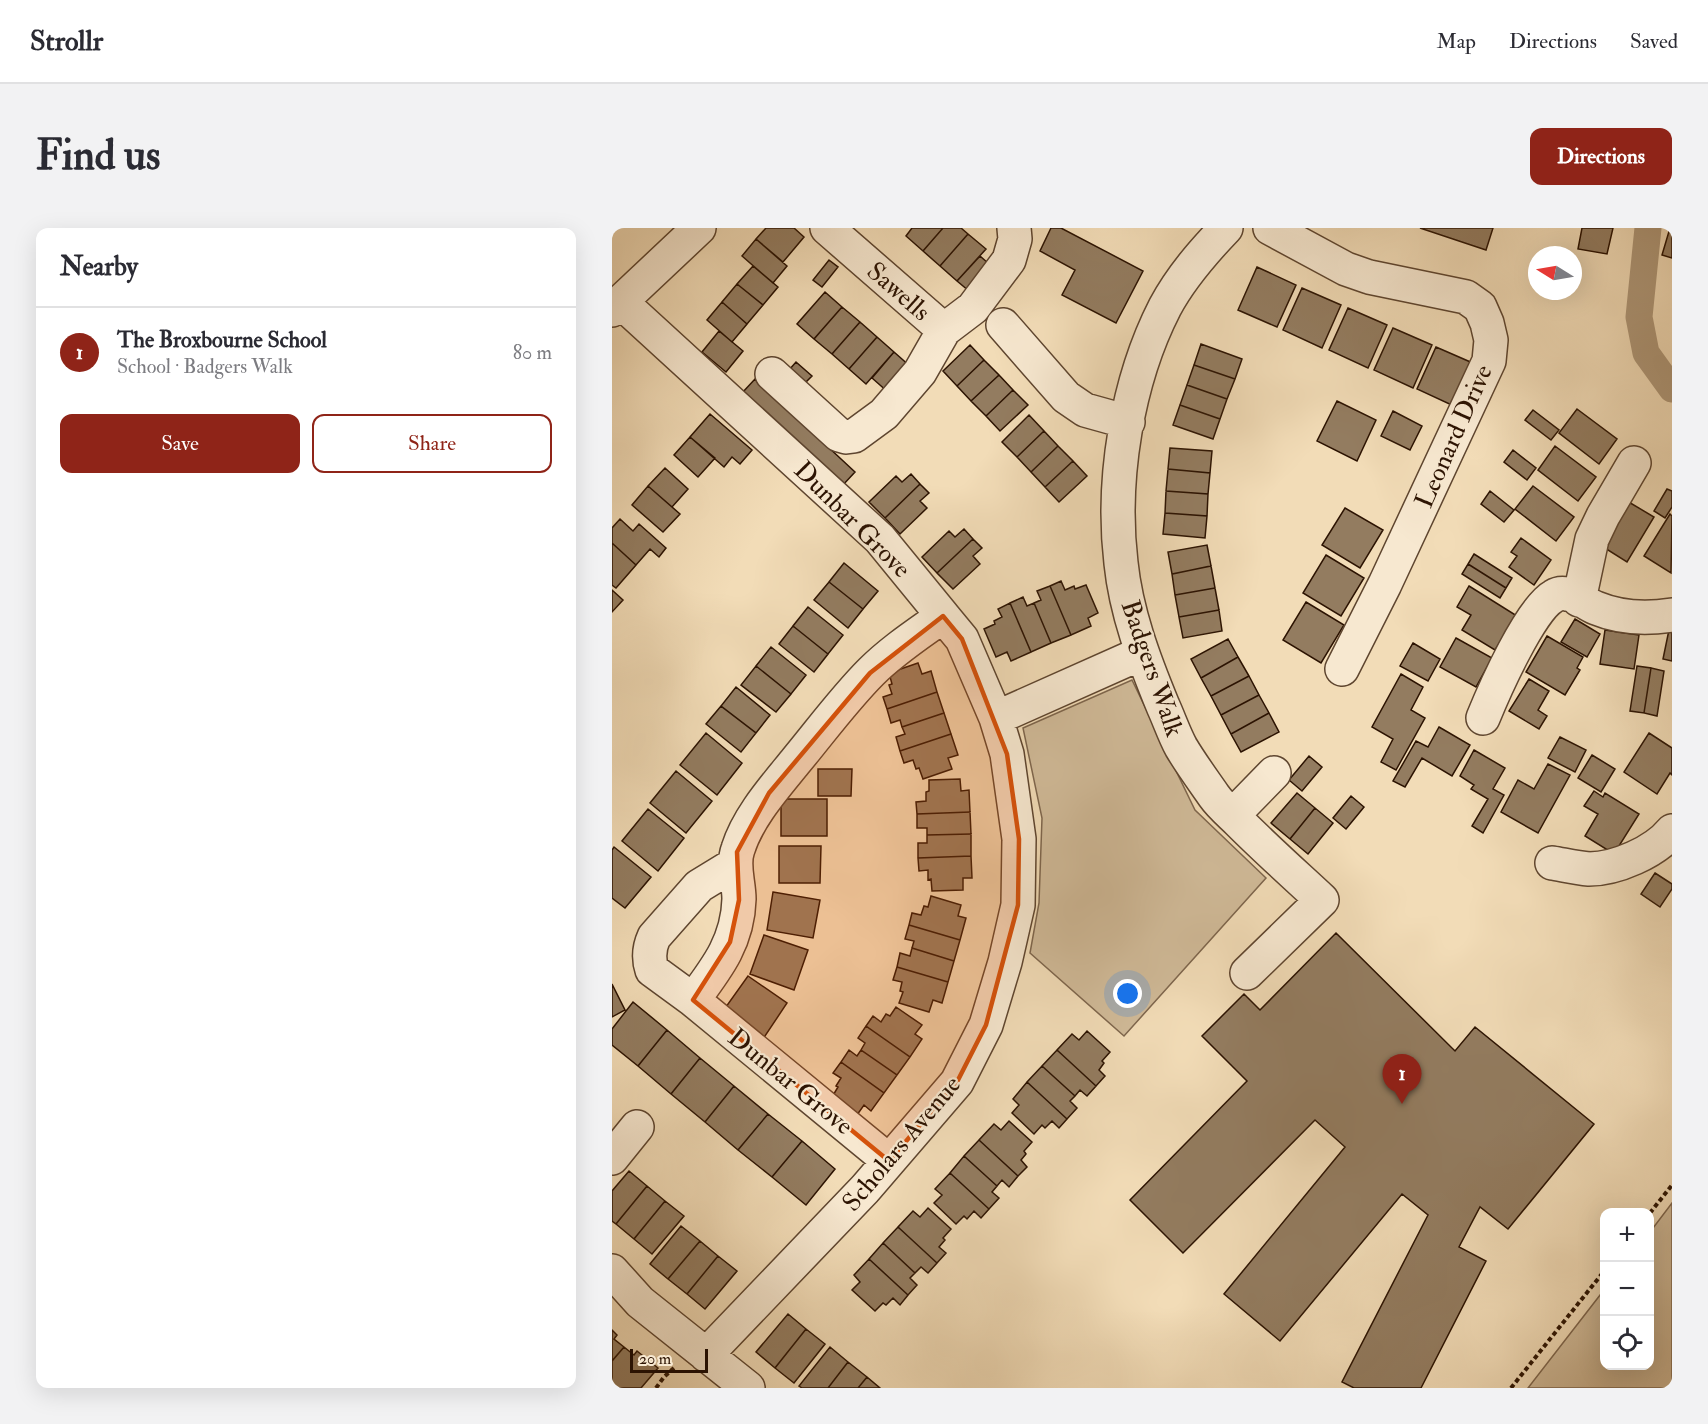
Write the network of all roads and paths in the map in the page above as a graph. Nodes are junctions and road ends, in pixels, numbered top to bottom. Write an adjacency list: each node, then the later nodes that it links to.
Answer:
1 (699, 228): 6 (street)
2 (827, 228): 8 (street, Sawells)
3 (1014, 228): 8 (street)
4 (1226, 228): 10 (street, Badgers Walk)
5 (1270, 228): 16 (street, Leonard Drive)
6 (617, 306): 14 (street, Dunbar Grove)
7 (1003, 325): 10 (street)
8 (944, 330): 9 (street)
9 (772, 374)
10 (1128, 422): 15 (street, Badgers Walk)
11 (1634, 463): 12 (street)
12 (1579, 600): 13 (street); 18 (street)
13 (1672, 615)
14 (943, 616): 17 (street, Scholars Avenue); 23 (street)
15 (1142, 653): 17 (street); 20 (street, Badgers Walk)
16 (1342, 669)
17 (996, 718): 28 (street, Scholars Avenue)
18 (1483, 718)
19 (1274, 773): 20 (street)
20 (1233, 815): 24 (street, Badgers Walk)
21 (1672, 831): 22 (street)
22 (1552, 863)
23 (735, 864): 25 (street); 25 (street, Dunbar Grove)
24 (1247, 973)
25 (693, 1000): 28 (street, Dunbar Grove)
26 (637, 1127): 27 (street)
27 (612, 1158)
28 (889, 1161): 33 (street, Scholars Avenue)
29 (1672, 1185): 30 (path)
30 (1654, 1208)
31 (612, 1271): 33 (street)
32 (1600, 1276): 35 (path)
33 (706, 1355): 34 (street)
34 (748, 1388)
35 (1511, 1388)

